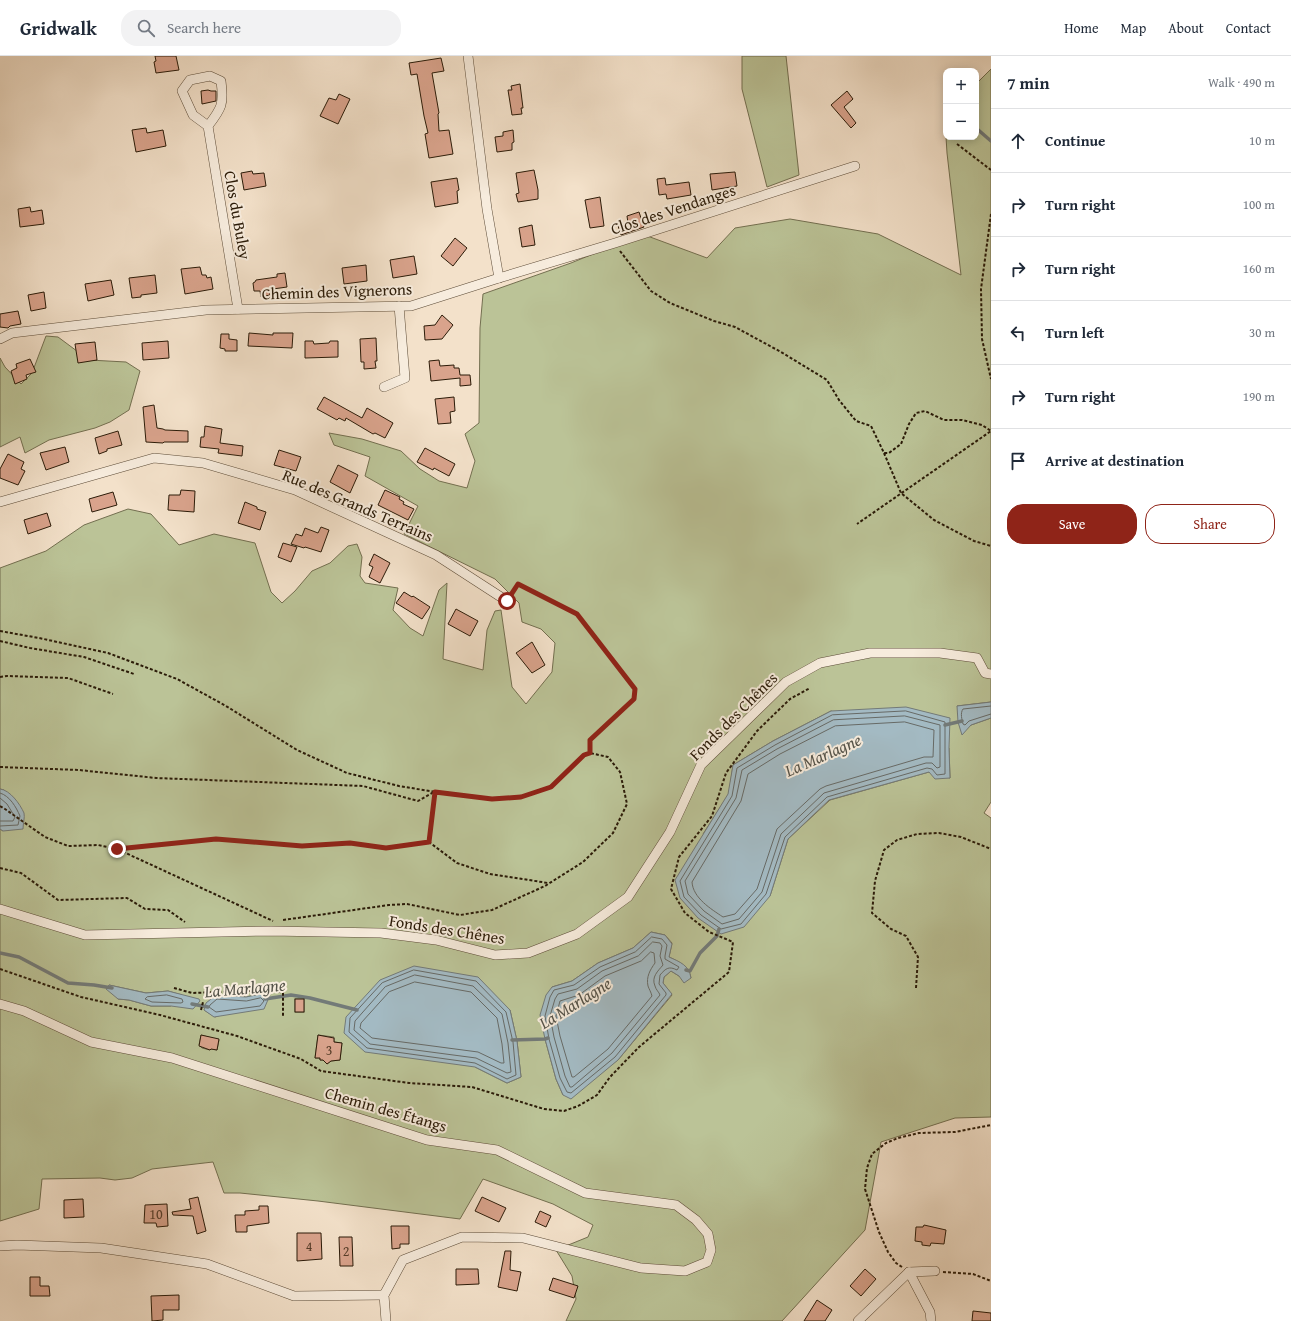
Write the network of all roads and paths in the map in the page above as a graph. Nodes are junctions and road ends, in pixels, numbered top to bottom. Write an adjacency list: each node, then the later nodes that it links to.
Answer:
1 (468, 56): 8 (street)
2 (208, 126): 2 (street); 10 (street, Clos du Buley)
3 (957, 144): 5 (path)
4 (855, 166): 7 (street, Clos des Vendanges)
5 (991, 170)
6 (991, 214): 12 (path)
7 (615, 243): 8 (street, Clos des Vendanges); 15 (path)
8 (499, 278): 9 (street, Chemin des Vignerons)
9 (399, 306): 10 (street, Chemin des Vignerons); 13 (street)
10 (238, 309): 11 (street, Chemin des Vignerons)
11 (0, 339)
12 (991, 379)
13 (384, 387)
14 (991, 431): 15 (path); 16 (path)
15 (884, 453): 16 (path)
16 (901, 493): 18 (path); 19 (path)
17 (0, 502): 20 (street, Rue des Grands Terrains)
18 (857, 524)
19 (991, 546)
20 (507, 601): 28 (path)
21 (0, 632): 30 (path)
22 (0, 641): 23 (path)
23 (134, 674)
24 (991, 674): 39 (street, Fonds des Chênes)
25 (0, 677): 27 (path)
26 (810, 688): 41 (path)
27 (113, 694)
28 (590, 753): 30 (path); 36 (path)
29 (0, 767): 30 (path)
30 (435, 792): 32 (path)
31 (0, 806): 33 (path)
32 (429, 842): 33 (path); 36 (path)
33 (117, 849): 39 (path)
34 (991, 849): 43 (path)
35 (0, 868): 40 (path)
36 (549, 883): 38 (path)
37 (0, 909): 40 (street, Fonds des Chênes)
38 (282, 920)
39 (271, 931): 40 (street, Fonds des Chênes)
40 (199, 933)
41 (0, 969)
42 (174, 988): 47 (path)
43 (916, 988)
44 (202, 1002): 46 (path)
45 (0, 1004): 53 (street, Chemin des Étangs)
46 (201, 1010)
47 (283, 1016)
48 (991, 1125): 51 (path)
49 (0, 1246): 53 (street)
50 (935, 1271): 51 (street); 52 (path)
51 (909, 1272): 55 (street); 56 (street)
52 (991, 1281)
53 (384, 1295): 54 (street)
54 (386, 1321)
55 (858, 1321)
56 (931, 1321)

